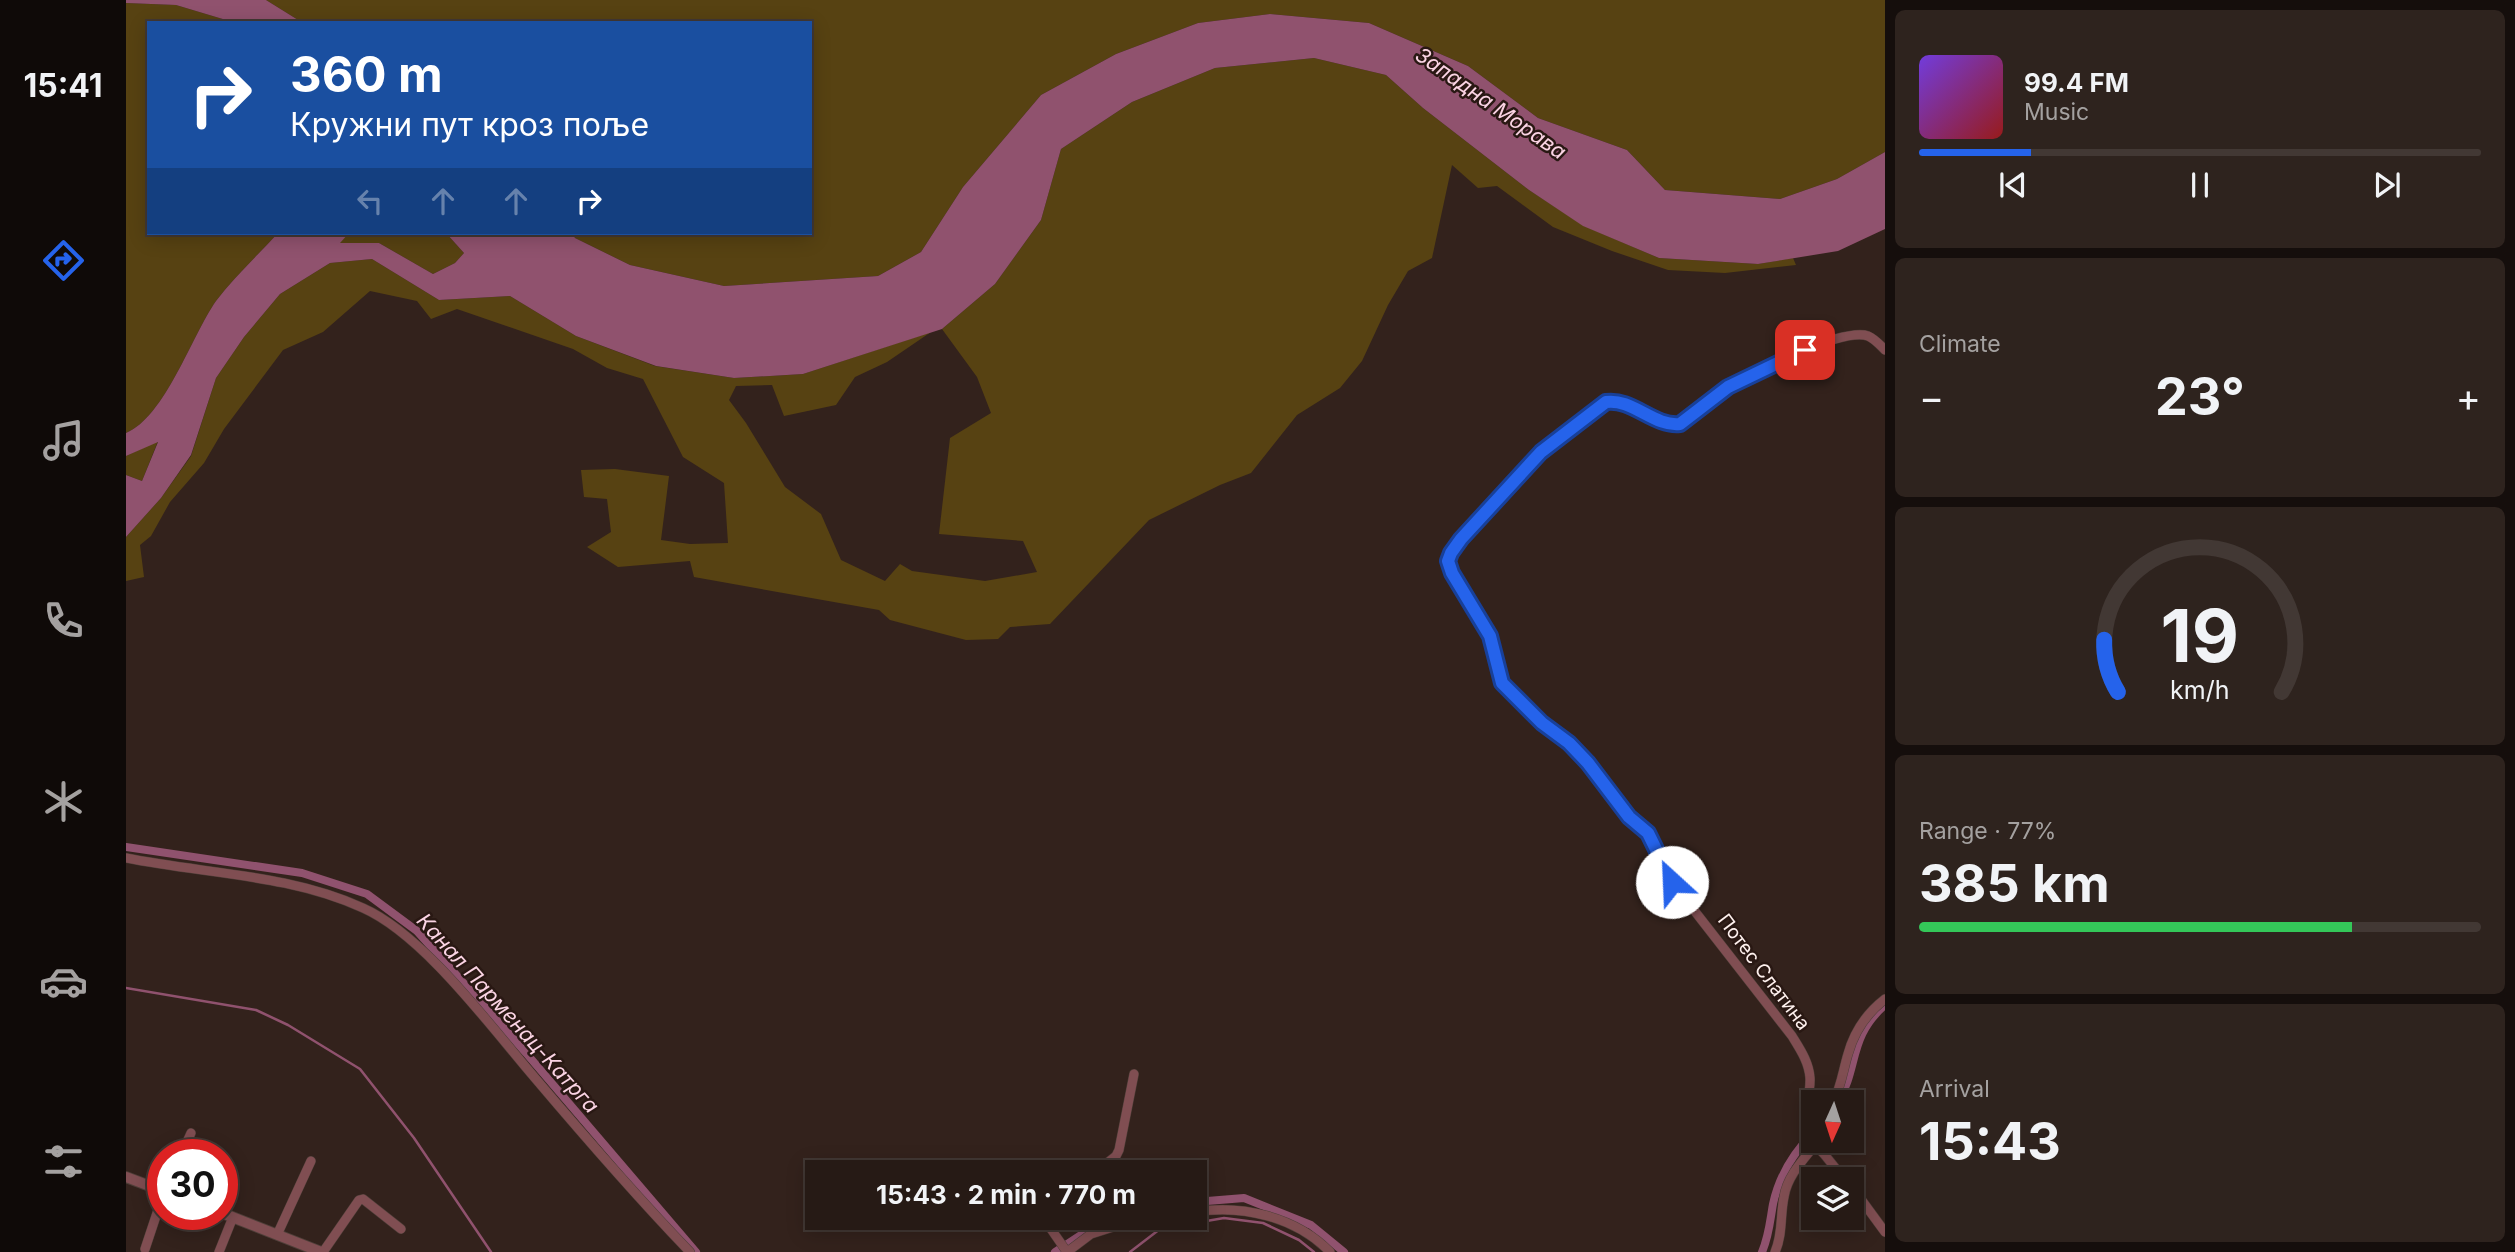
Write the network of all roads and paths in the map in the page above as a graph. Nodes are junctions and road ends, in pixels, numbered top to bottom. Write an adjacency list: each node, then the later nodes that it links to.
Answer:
1 (1885, 350): 5 (street, Потес Слатина)
2 (126, 858): 29 (street)
3 (1885, 999): 6 (street)
4 (1135, 1074): 11 (street)
5 (1809, 1090)
6 (1838, 1090)
7 (191, 1133): 8 (street)
8 (188, 1139)
9 (1809, 1153): 32 (street)
10 (1822, 1153): 13 (street)
11 (1111, 1160)
12 (311, 1161): 25 (street)
13 (1834, 1167)
14 (126, 1177): 15 (street)
15 (147, 1186)
16 (1864, 1203): 24 (street)
17 (1207, 1211): 31 (street)
18 (238, 1219): 25 (street)
19 (401, 1228): 28 (street)
20 (151, 1230): 26 (street)
21 (224, 1230): 27 (street)
22 (1052, 1230): 30 (street)
23 (1104, 1230): 30 (street)
24 (1885, 1232)
25 (277, 1235): 28 (street)
26 (145, 1249)
27 (219, 1252)
28 (322, 1252)
29 (690, 1252)
30 (1067, 1252)
31 (1330, 1252)
32 (1775, 1252)

